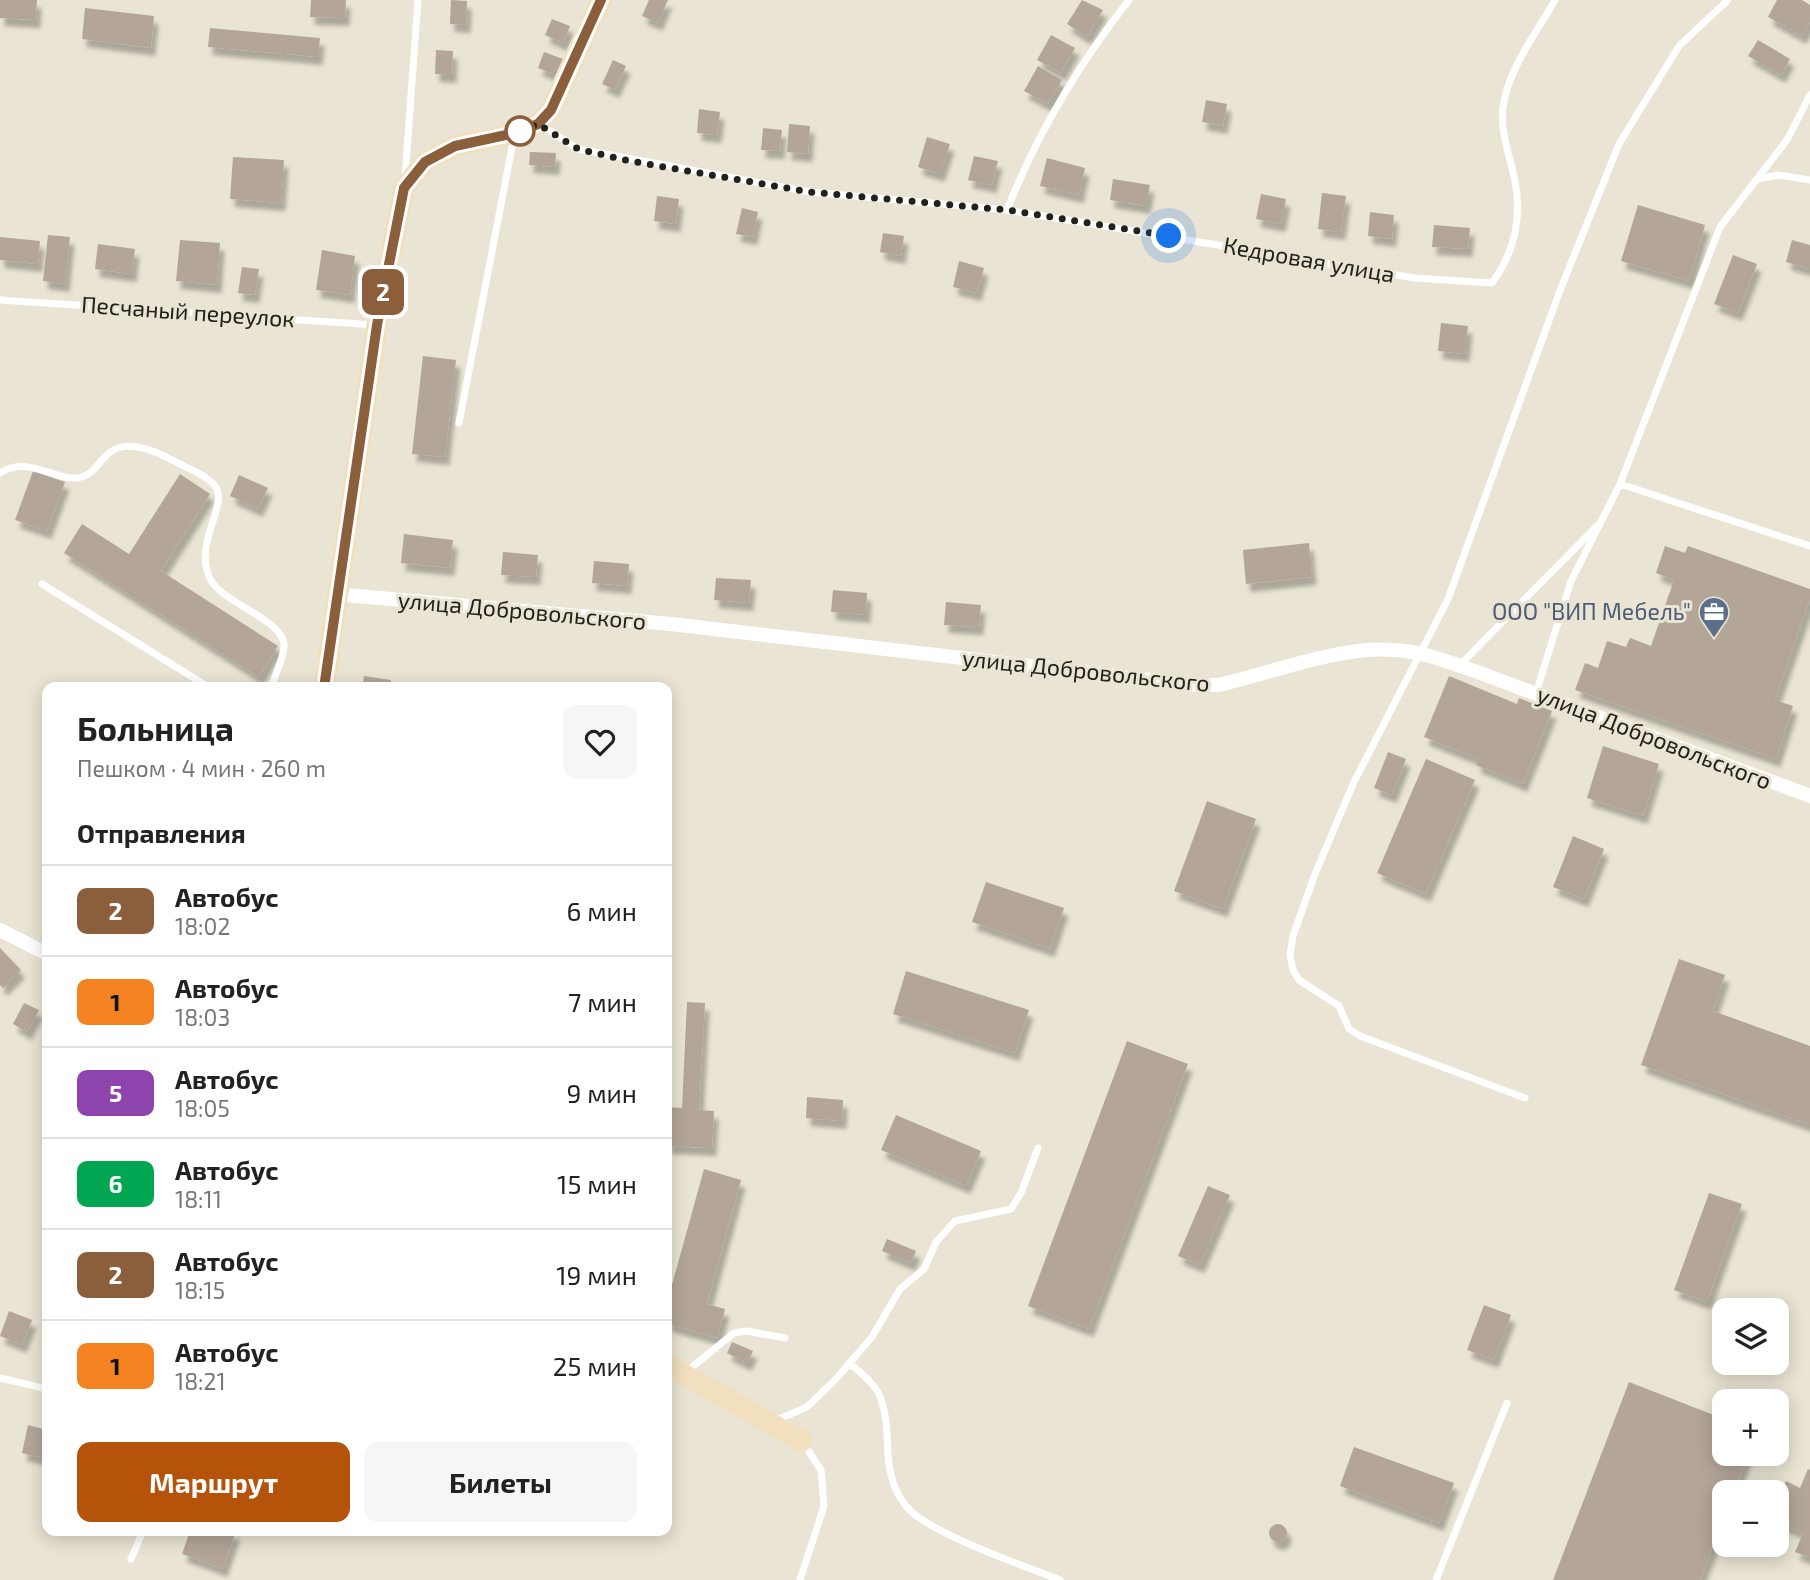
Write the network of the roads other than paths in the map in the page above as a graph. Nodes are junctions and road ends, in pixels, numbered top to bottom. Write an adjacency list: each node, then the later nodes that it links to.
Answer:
1 (418, 0): 11 (lane)
2 (601, 0): 7 (street)
3 (1129, 0): 12 (lane)
4 (1555, 0): 12 (lane, Кедровая улица)
5 (1728, 0): 22 (lane)
6 (1810, 95): 9 (lane)
7 (538, 124): 8 (street); 12 (lane, Кедровая улица)
8 (515, 133): 11 (street); 15 (lane)
9 (1758, 179): 10 (lane); 17 (lane)
10 (1810, 180)
11 (404, 188): 14 (street)
12 (1007, 210)
13 (0, 300): 14 (lane, Песчаный переулок)
14 (377, 325): 21 (street)
15 (459, 422)
16 (0, 473): 25 (lane)
17 (1620, 484): 18 (lane); 19 (lane)
18 (1602, 521): 23 (lane); 27 (lane)
19 (1810, 546)
20 (42, 584): 24 (lane)
21 (335, 594): 22 (street, улица Добровольского); 26 (street)
22 (1421, 653): 23 (street, улица Добровольского); 31 (lane)
23 (1460, 666): 27 (street, улица Добровольского)
24 (200, 682)
25 (274, 682)
26 (325, 682)
27 (1536, 693): 28 (street, улица Добровольского)
28 (1810, 796)
29 (0, 930): 30 (street)
30 (42, 951)
31 (1525, 1098)
32 (1038, 1148): 34 (lane)
33 (785, 1338): 35 (lane)
34 (849, 1363): 39 (lane); 44 (lane)
35 (674, 1370): 39 (street)
36 (0, 1378): 37 (lane)
37 (42, 1389)
38 (1507, 1403): 45 (lane)
39 (770, 1423): 40 (street)
40 (802, 1441): 43 (lane)
41 (141, 1536): 42 (lane)
42 (131, 1559)
43 (800, 1580)
44 (1060, 1580)
45 (1436, 1580)

